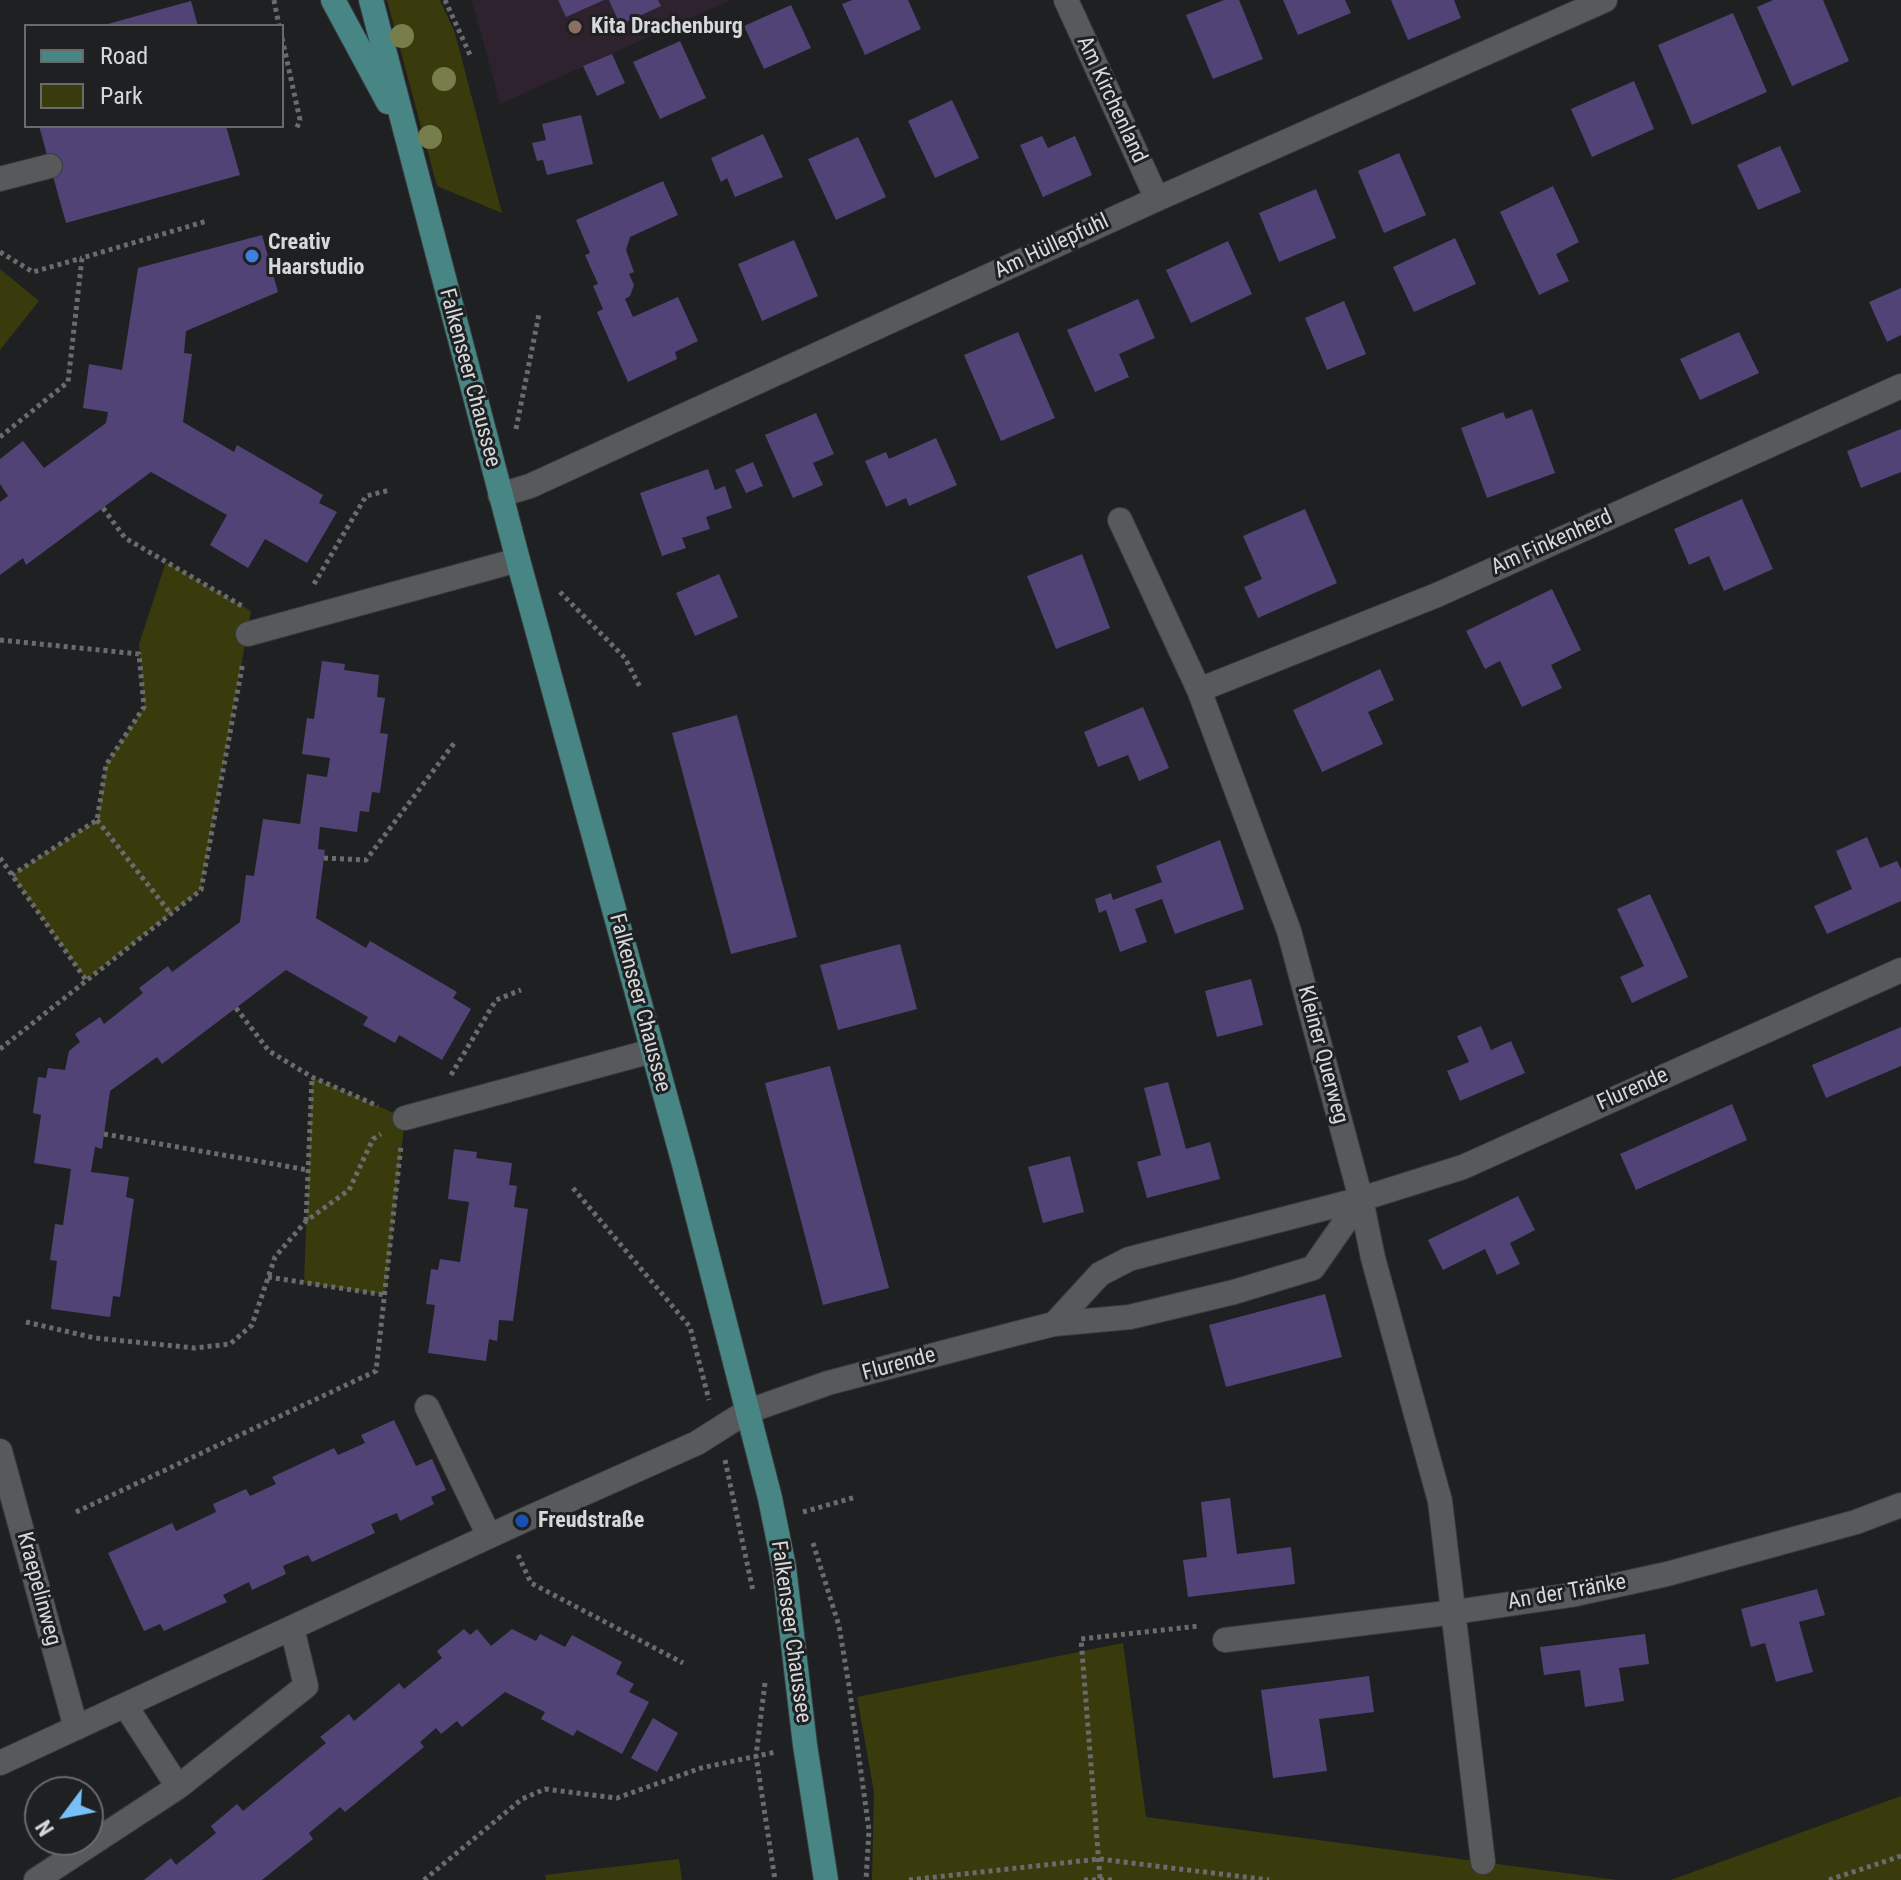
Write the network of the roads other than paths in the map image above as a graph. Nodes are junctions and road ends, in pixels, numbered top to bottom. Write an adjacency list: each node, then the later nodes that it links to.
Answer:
1 (333, 0): 5 (main road, Falkenseer Chaussee)
2 (371, 0): 5 (main road, Falkenseer Chaussee)
3 (1066, 0): 8 (street, Am Kirchenland)
4 (1605, 0): 8 (street, Am Hüllepfuhl)
5 (406, 135): 10 (main road, Falkenseer Chaussee)
6 (50, 166): 7 (street)
7 (0, 179)
8 (1157, 199): 10 (street, Am Hüllepfuhl)
9 (1901, 386): 14 (street, Am Finkenherd)
10 (500, 495): 12 (main road, Falkenseer Chaussee)
11 (1120, 520): 14 (street, Kleiner Querweg)
12 (518, 560): 13 (street); 16 (main road, Falkenseer Chaussee)
13 (248, 634)
14 (1199, 690): 18 (street, Kleiner Querweg)
15 (1901, 970): 18 (street, Flurende)
16 (652, 1051): 17 (street); 21 (main road, Falkenseer Chaussee)
17 (405, 1118)
18 (1361, 1199): 19 (street, Flurende); 19 (street, Flurende); 25 (street, Kleiner Querweg)
19 (1054, 1324): 21 (street, Flurende)
20 (427, 1407): 24 (street)
21 (746, 1412): 24 (street); 34 (main road, Falkenseer Chaussee)
22 (0, 1451): 29 (street, Kraepelinweg)
23 (1901, 1505): 25 (street, An der Tränke)
24 (497, 1532): 26 (street)
25 (1455, 1612): 27 (street, An der Tränke); 32 (street, Kleiner Querweg)
26 (292, 1628): 28 (street); 31 (street)
27 (1225, 1640)
28 (125, 1705): 29 (street); 31 (street)
29 (76, 1728): 30 (street)
30 (0, 1763)
31 (178, 1787): 33 (street)
32 (1483, 1862)
33 (36, 1880)
34 (826, 1880)

